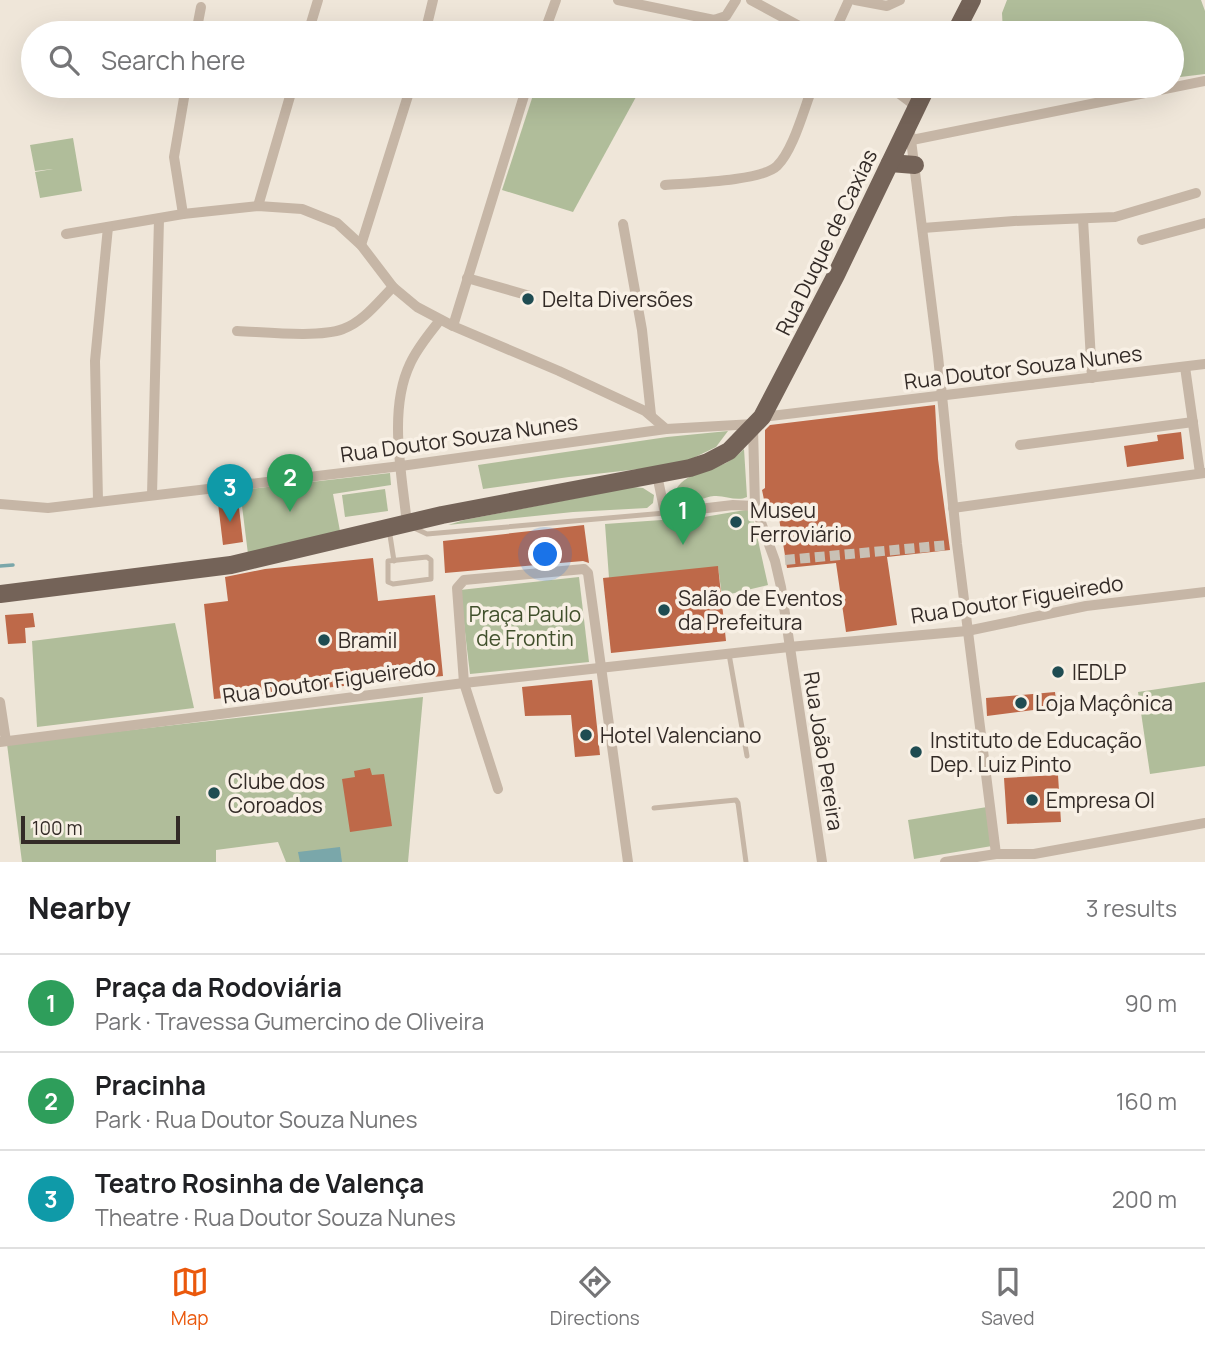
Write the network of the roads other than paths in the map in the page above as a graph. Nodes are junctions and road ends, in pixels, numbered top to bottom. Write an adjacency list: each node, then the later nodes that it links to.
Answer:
1 (318, 0): 13 (street)
2 (433, 0): 14 (street)
3 (556, 0): 15 (street)
4 (618, 0): 5 (street)
5 (736, 0)
6 (751, 0): 16 (street)
7 (849, 0): 17 (street)
8 (855, 0): 9 (street)
9 (900, 0)
10 (972, 0): 18 (main road)
11 (201, 7): 12 (street)
12 (198, 21)
13 (312, 21)
14 (428, 21)
15 (548, 21)
16 (790, 21)
17 (839, 21)
18 (961, 21)
19 (1205, 81): 20 (street)
20 (1184, 85)
21 (184, 98): 36 (street)
22 (290, 98): 35 (street)
23 (407, 98): 45 (street)
24 (523, 98): 46 (street)
25 (808, 98): 33 (street)
26 (905, 98): 29 (street)
27 (922, 98): 29 (main road, Rua Duque de Caxias)
28 (1107, 98): 30 (street)
29 (917, 107): 30 (main road, Rua Duque de Caxias)
30 (911, 132): 31 (main road, Rua Duque de Caxias); 32 (street)
31 (890, 163): 32 (main road); 58 (main road, Rua Duque de Caxias)
32 (915, 165): 42 (street)
33 (665, 185)
34 (1196, 194): 38 (street)
35 (258, 206): 36 (street); 45 (street)
36 (183, 214): 37 (street)
37 (159, 219): 41 (street); 64 (street)
38 (1083, 219): 42 (street); 54 (street)
39 (1205, 223): 44 (street)
40 (623, 224): 56 (street)
41 (108, 227): 43 (street); 65 (street)
42 (923, 228): 55 (street)
43 (66, 234)
44 (1142, 240)
45 (362, 245): 47 (street)
46 (467, 278): 48 (street); 50 (street)
47 (393, 287): 49 (street); 51 (street)
48 (530, 296)
49 (440, 320): 50 (street); 61 (street)
50 (453, 326): 56 (street)
51 (237, 331)
52 (1205, 364): 53 (street, Rua Doutor Souza Nunes)
53 (1185, 367): 54 (street, Rua Doutor Souza Nunes); 57 (street)
54 (1092, 379): 55 (street, Rua Doutor Souza Nunes)
55 (942, 397): 58 (street, Rua Doutor Souza Nunes); 68 (street)
56 (651, 415): 59 (street)
57 (1193, 422): 60 (street); 62 (street)
58 (757, 423): 59 (street, Rua Doutor Souza Nunes); 63 (main road, Rua Duque de Caxias); 67 (street, Rua João Pereira)
59 (666, 429): 61 (street, Rua Doutor Souza Nunes)
60 (1020, 444)
61 (401, 466): 64 (street, Rua Doutor Souza Nunes); 70 (street)
62 (1203, 473): 68 (street)
63 (657, 475): 69 (street); 70 (main road, Rua Duque de Caxias)
64 (152, 495): 65 (street, Rua Doutor Souza Nunes)
65 (98, 501): 66 (street, Rua Doutor Souza Nunes)
66 (0, 504)
67 (755, 506): 69 (street); 75 (street, Rua João Pereira)
68 (953, 508): 74 (street)
69 (665, 513): 70 (lane)
70 (398, 526): 71 (lane); 73 (main road, Rua Duque de Caxias)
71 (394, 561): 71 (lane)
72 (1205, 593): 74 (street, Rua Doutor Figueiredo)
73 (0, 594)
74 (967, 631): 75 (street, Rua Doutor Figueiredo); 85 (street)
75 (789, 647): 76 (street, Rua Doutor Figueiredo); 89 (street, Rua João Pereira)
76 (729, 654): 77 (street, Rua Doutor Figueiredo); 81 (lane)
77 (600, 668): 78 (street, Rua Doutor Figueiredo); 78 (street); 87 (street)
78 (464, 683): 80 (street, Rua Doutor Figueiredo); 82 (street)
79 (0, 702): 80 (street)
80 (3, 741)
81 (747, 756)
82 (498, 789)
83 (654, 808): 88 (lane)
84 (1205, 823): 86 (street)
85 (996, 854): 86 (street); 90 (street)
86 (1034, 858)
87 (628, 862)
88 (746, 862)
89 (822, 862)
90 (944, 862)

